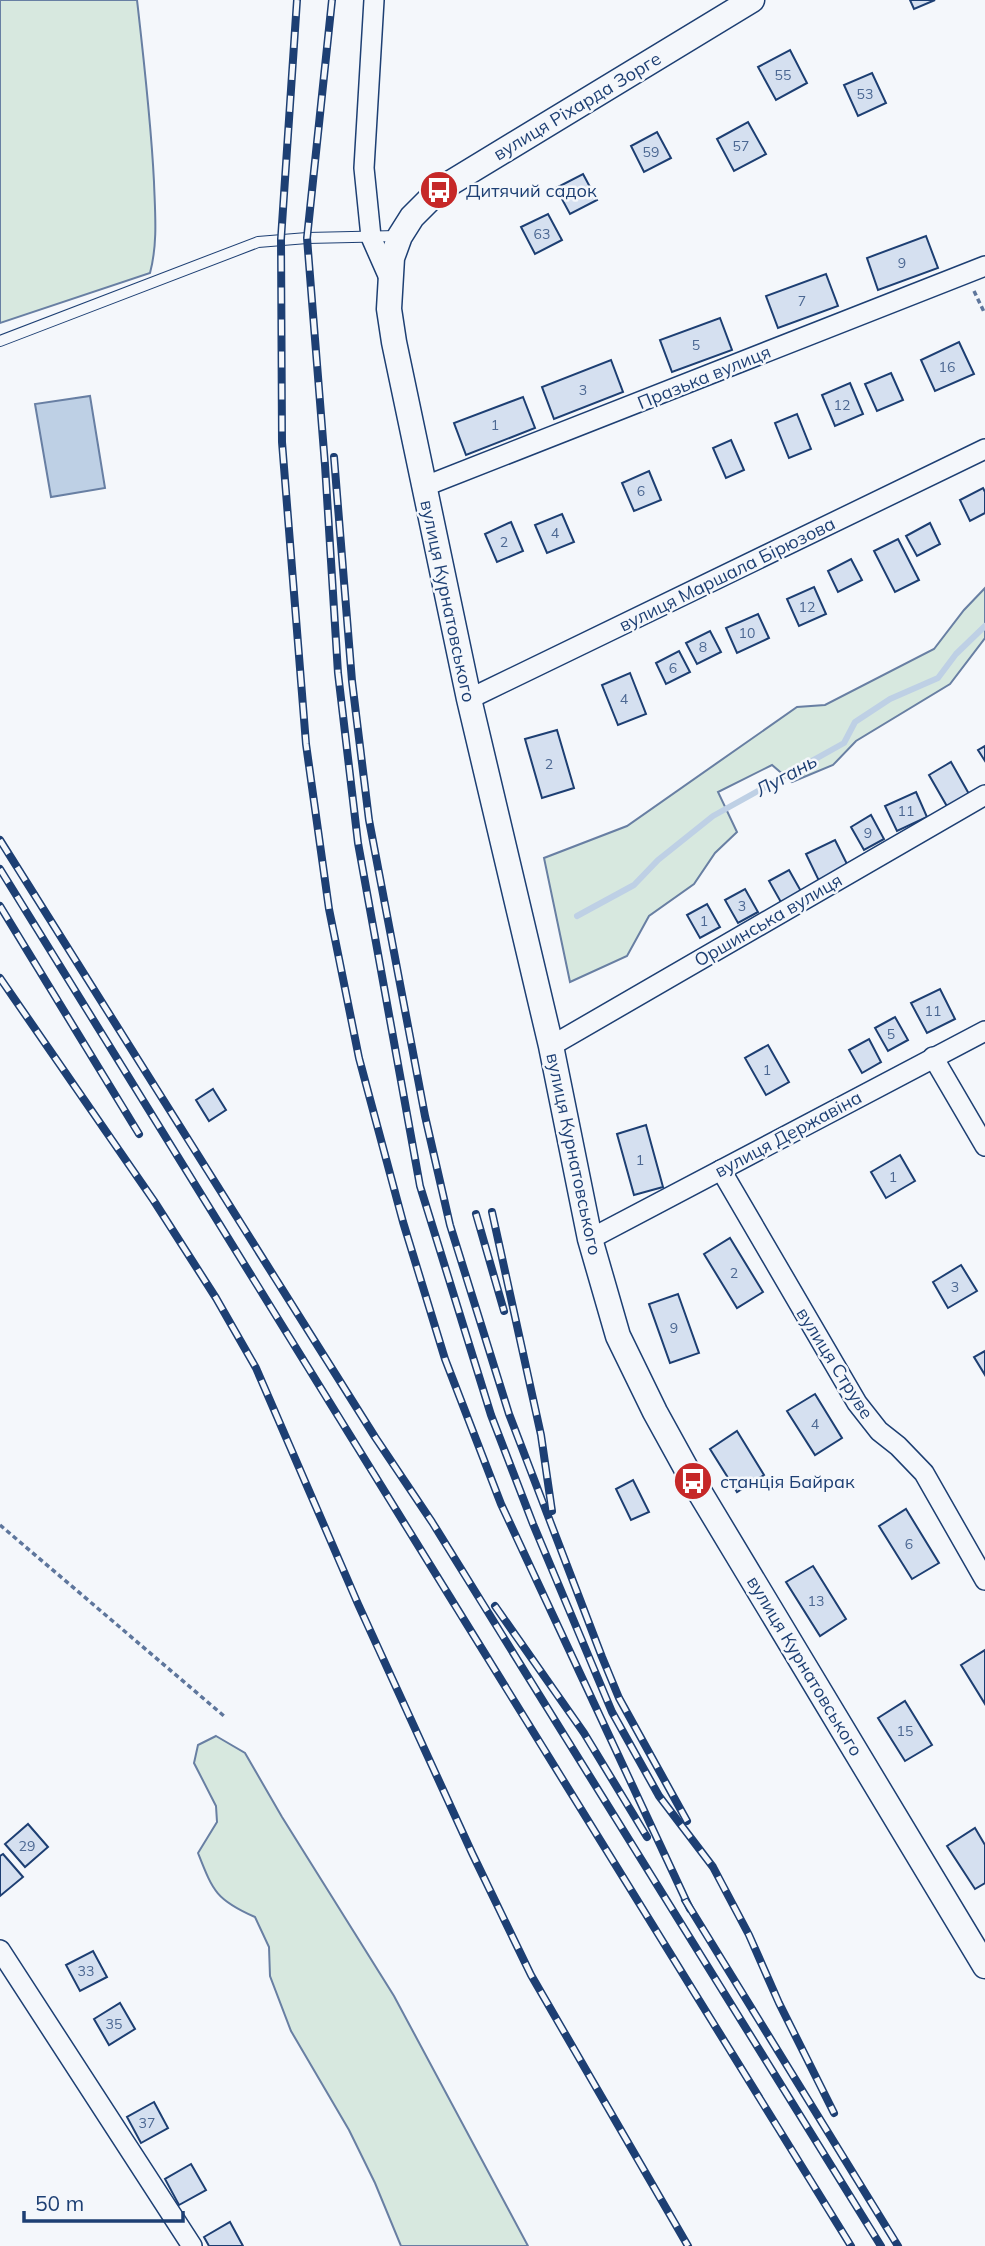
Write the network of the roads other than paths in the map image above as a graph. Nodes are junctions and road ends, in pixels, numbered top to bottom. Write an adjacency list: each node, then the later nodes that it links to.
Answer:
1 (374, 0): 3 (street)
2 (752, 0): 4 (street, вулиця Ріхарда Зорге)
3 (371, 237): 4 (street); 4 (lane); 6 (lane)
4 (394, 258): 8 (street, вулиця Курнатовського)
5 (985, 266): 8 (street, Празька вулиця)
6 (0, 341)
7 (985, 449): 9 (street, вулиця Маршала Бірюзова)
8 (423, 487): 9 (street, вулиця Курнатовського)
9 (469, 699): 12 (street, вулиця Курнатовського)
10 (985, 795): 12 (street, Оршинська вулиця)
11 (985, 1031): 13 (street, вулиця Державіна)
12 (551, 1046): 16 (street, вулиця Курнатовського)
13 (933, 1057): 14 (street); 15 (street, вулиця Державіна)
14 (985, 1146)
15 (721, 1170): 16 (street, вулиця Державіна); 17 (street, вулиця Струве)
16 (590, 1239): 19 (street, вулиця Курнатовського)
17 (985, 1580)
18 (0, 1950): 20 (street)
19 (985, 1966)
20 (192, 2246)

